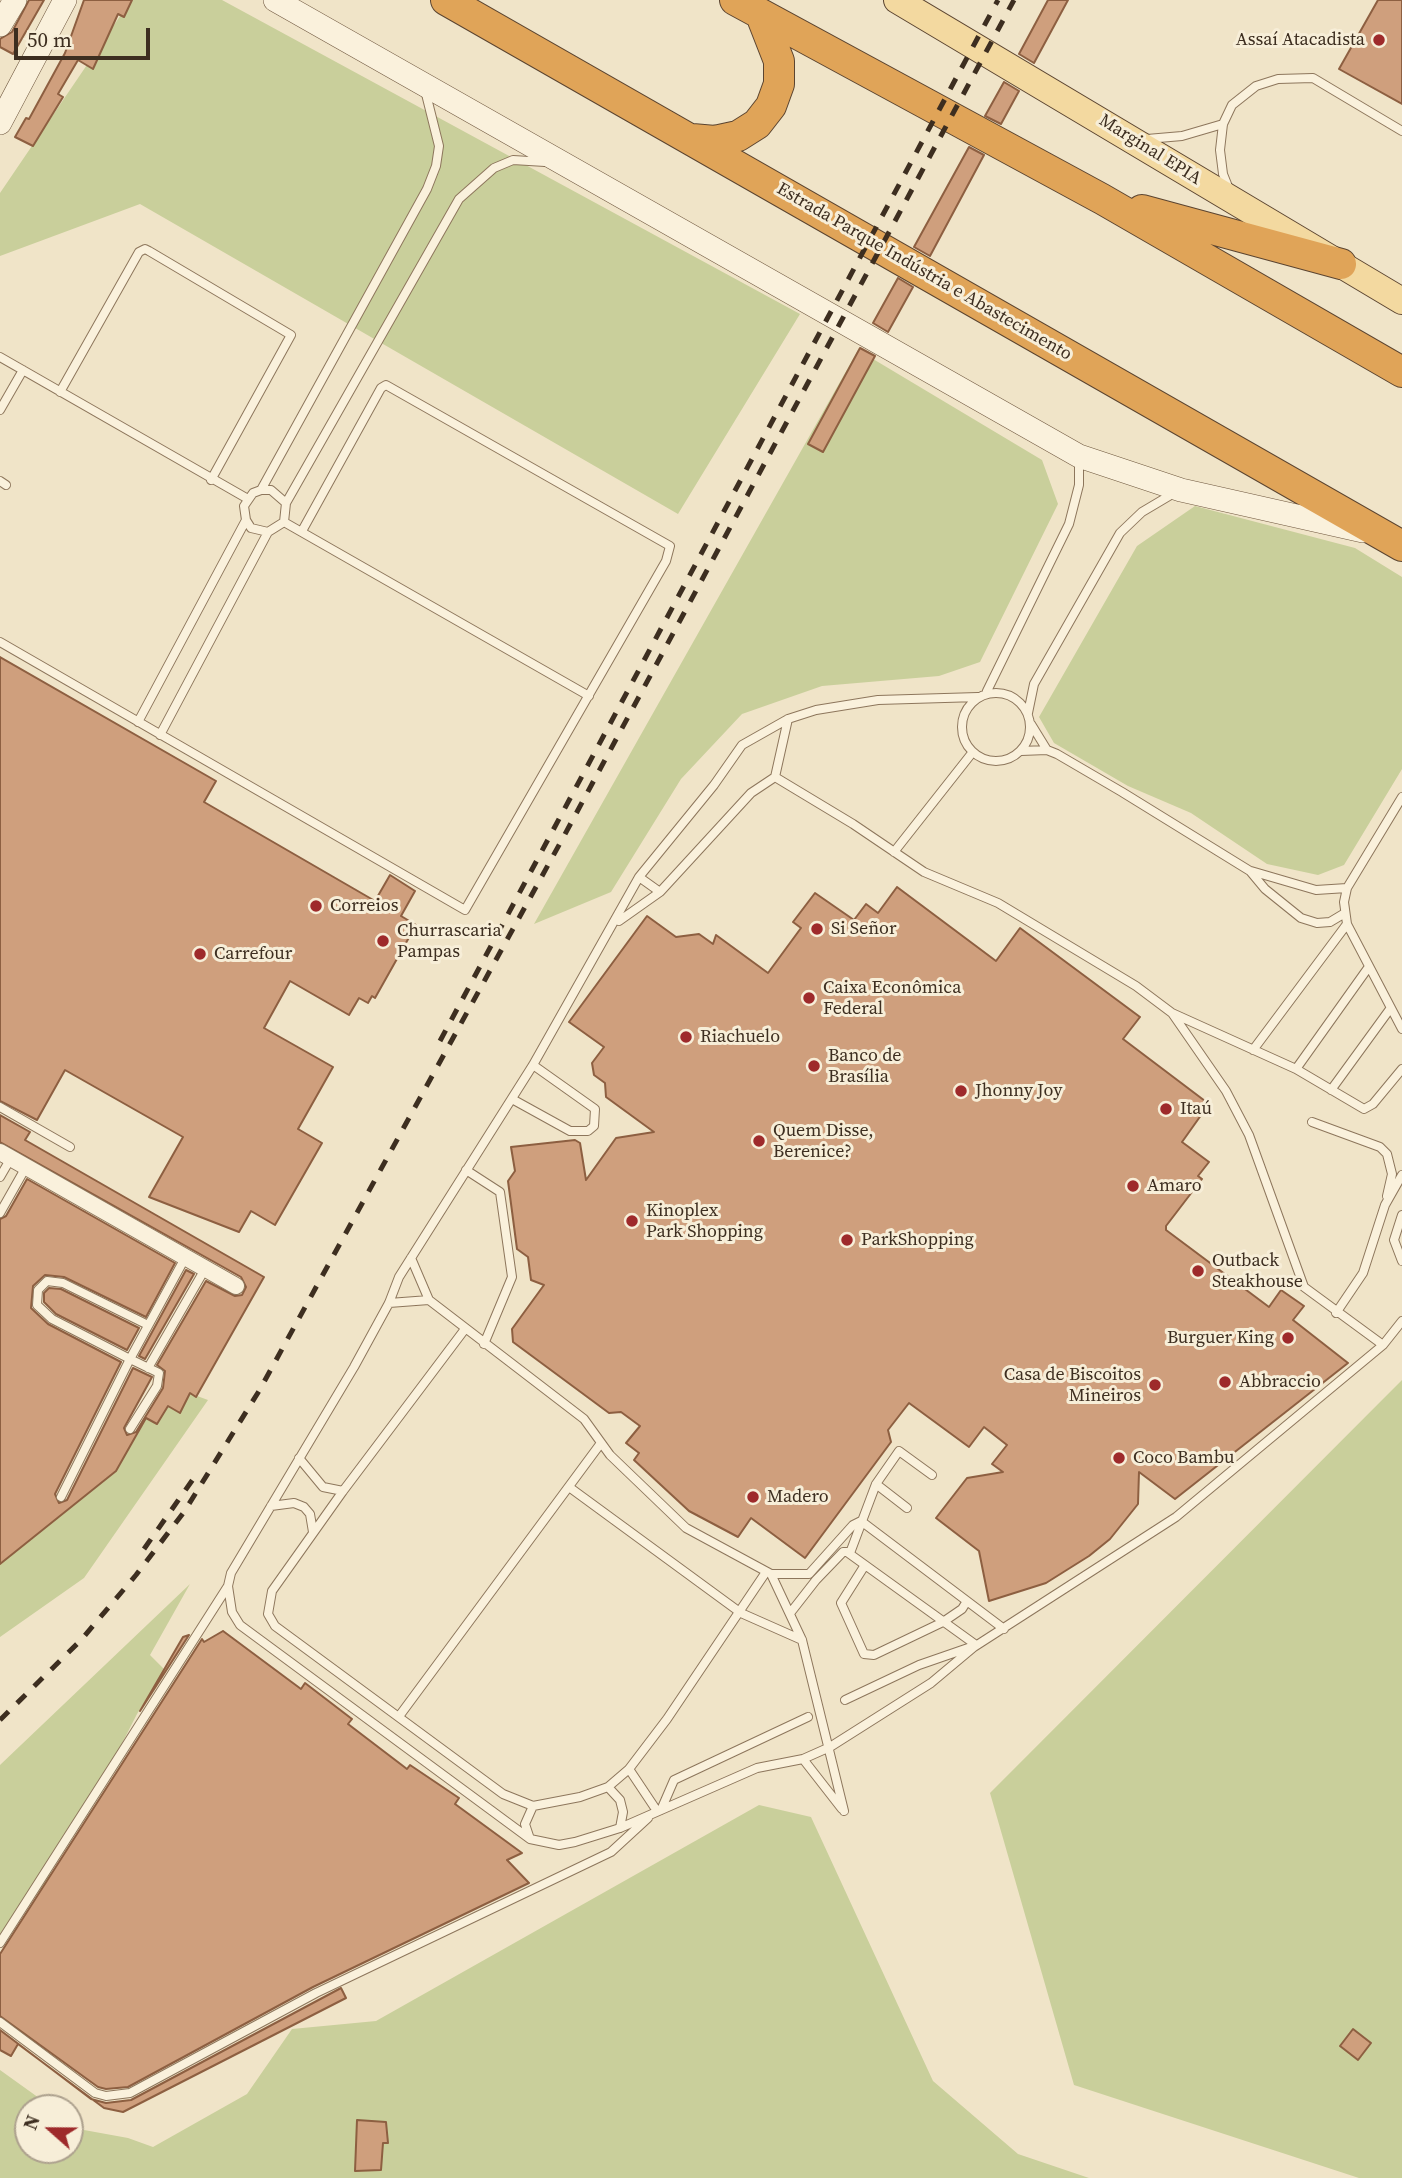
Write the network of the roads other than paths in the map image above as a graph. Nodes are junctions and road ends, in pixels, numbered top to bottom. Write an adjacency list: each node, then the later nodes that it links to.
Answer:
1 (15, 0): 8 (street)
2 (65, 0): 10 (street)
3 (275, 0): 9 (street)
4 (446, 0): 13 (highway, Estrada Parque Indústria e Abastecimento)
5 (735, 0): 7 (highway)
6 (897, 0): 14 (main road, Marginal EPIA)
7 (761, 15): 13 (highway); 16 (highway)
8 (0, 25)
9 (423, 83): 15 (street); 29 (lane)
10 (0, 123)
11 (1223, 124): 12 (lane); 14 (lane); 17 (lane)
12 (1402, 131)
13 (692, 139): 37 (highway, Estrada Parque Indústria e Abastecimento)
14 (1137, 141): 17 (main road, Marginal EPIA)
15 (558, 163): 27 (street); 32 (lane)
16 (1102, 199): 18 (highway); 22 (highway)
17 (1235, 204): 18 (main road, Marginal EPIA)
18 (1341, 264): 19 (main road, Marginal EPIA)
19 (1402, 301)
20 (0, 357): 21 (lane)
21 (23, 370): 24 (lane); 25 (lane)
22 (1402, 372)
23 (0, 389): 25 (lane)
24 (60, 392): 28 (lane); 28 (lane)
25 (9, 394): 26 (lane)
26 (0, 410)
27 (1079, 456): 30 (street); 39 (lane)
28 (211, 480): 31 (lane)
29 (261, 490): 31 (lane); 32 (lane)
30 (1181, 490): 37 (street); 42 (lane)
31 (248, 499): 33 (lane)
32 (286, 503): 34 (lane)
33 (246, 520): 36 (lane); 44 (lane)
34 (284, 522): 35 (lane); 36 (lane)
35 (302, 531): 40 (lane); 40 (lane)
36 (268, 533): 46 (lane)
37 (1393, 541)
38 (0, 642): 44 (lane)
39 (987, 691): 41 (lane); 42 (lane)
40 (589, 696): 46 (lane)
41 (978, 697): 43 (lane); 49 (lane)
42 (1028, 713): 45 (lane)
43 (788, 719): 50 (lane); 54 (lane)
44 (138, 722): 46 (lane)
45 (1031, 724): 47 (lane); 48 (lane)
46 (160, 735)
47 (1048, 750): 48 (lane); 53 (lane)
48 (1021, 751): 49 (lane)
49 (972, 753): 52 (lane)
50 (775, 777): 52 (lane); 56 (lane)
51 (1402, 797): 55 (lane)
52 (894, 852): 62 (lane)
53 (1250, 871): 55 (lane); 57 (lane)
54 (639, 877): 56 (lane); 58 (lane)
55 (1347, 888): 57 (lane)
56 (660, 892): 58 (lane)
57 (1345, 913): 59 (lane)
58 (616, 923): 65 (lane)
59 (1347, 925): 60 (lane); 64 (lane)
60 (1368, 968): 61 (lane); 66 (lane)
61 (1390, 1009): 63 (lane); 68 (lane)
62 (1172, 1013): 64 (lane); 88 (lane)
63 (1402, 1029)
64 (1252, 1050): 66 (lane)
65 (533, 1065): 69 (lane); 69 (lane)
66 (1296, 1069): 68 (lane)
67 (1402, 1069): 68 (lane)
68 (1331, 1090)
69 (512, 1099): 75 (lane)
70 (0, 1107): 72 (lane)
71 (1312, 1122): 78 (lane)
72 (70, 1147)
73 (5, 1155): 74 (street); 77 (lane)
74 (27, 1167): 79 (lane); 81 (street)
75 (466, 1170): 82 (lane); 92 (lane)
76 (1402, 1175): 78 (lane)
77 (0, 1177)
78 (1385, 1205): 88 (lane)
79 (0, 1213)
80 (1402, 1215): 83 (lane)
81 (185, 1258): 84 (street); 90 (lane)
82 (411, 1258): 86 (lane); 87 (lane)
83 (1402, 1261)
84 (205, 1269): 85 (street); 95 (lane)
85 (236, 1286)
86 (429, 1300): 87 (lane); 91 (lane)
87 (389, 1303): 98 (lane)
88 (1336, 1313): 93 (lane)
89 (1402, 1321): 93 (lane)
90 (148, 1325): 94 (lane); 94 (lane)
91 (465, 1329): 92 (lane); 102 (lane)
92 (484, 1344): 97 (lane)
93 (1383, 1345): 117 (lane)
94 (130, 1359): 95 (lane); 103 (lane)
95 (148, 1368): 96 (lane)
96 (130, 1429)
97 (601, 1443): 101 (lane); 110 (lane)
98 (299, 1458): 102 (lane); 104 (lane)
99 (932, 1475): 100 (lane)
100 (876, 1484): 105 (lane); 106 (lane)
101 (569, 1487): 115 (lane); 121 (lane)
102 (343, 1491): 107 (lane)
103 (61, 1497)
104 (271, 1506): 107 (lane); 112 (lane)
105 (907, 1508)
106 (860, 1521): 108 (lane); 111 (lane); 113 (lane)
107 (313, 1532): 121 (lane)
108 (850, 1553): 109 (lane); 111 (lane)
109 (865, 1565): 116 (lane); 116 (lane)
110 (768, 1573): 111 (lane); 114 (lane); 115 (lane)
111 (813, 1577): 114 (lane)
112 (228, 1586): 130 (lane); 131 (lane)
113 (967, 1601): 116 (lane); 117 (lane)
114 (791, 1612): 118 (lane)
115 (741, 1613): 118 (lane); 125 (lane)
116 (943, 1622): 119 (lane)
117 (1004, 1629): 119 (lane)
118 (802, 1640): 123 (lane)
119 (975, 1646): 120 (lane); 123 (lane)
120 (845, 1700)
121 (400, 1715): 127 (lane)
122 (808, 1717): 128 (lane)
123 (830, 1747): 124 (lane); 124 (lane)
124 (803, 1759): 128 (lane)
125 (629, 1769): 126 (lane); 128 (lane)
126 (608, 1787): 127 (lane); 129 (lane)
127 (533, 1806): 130 (lane)
128 (657, 1811): 129 (lane); 132 (lane)
129 (620, 1828): 130 (lane)
130 (530, 1839)
131 (0, 1943)
132 (0, 2022)

